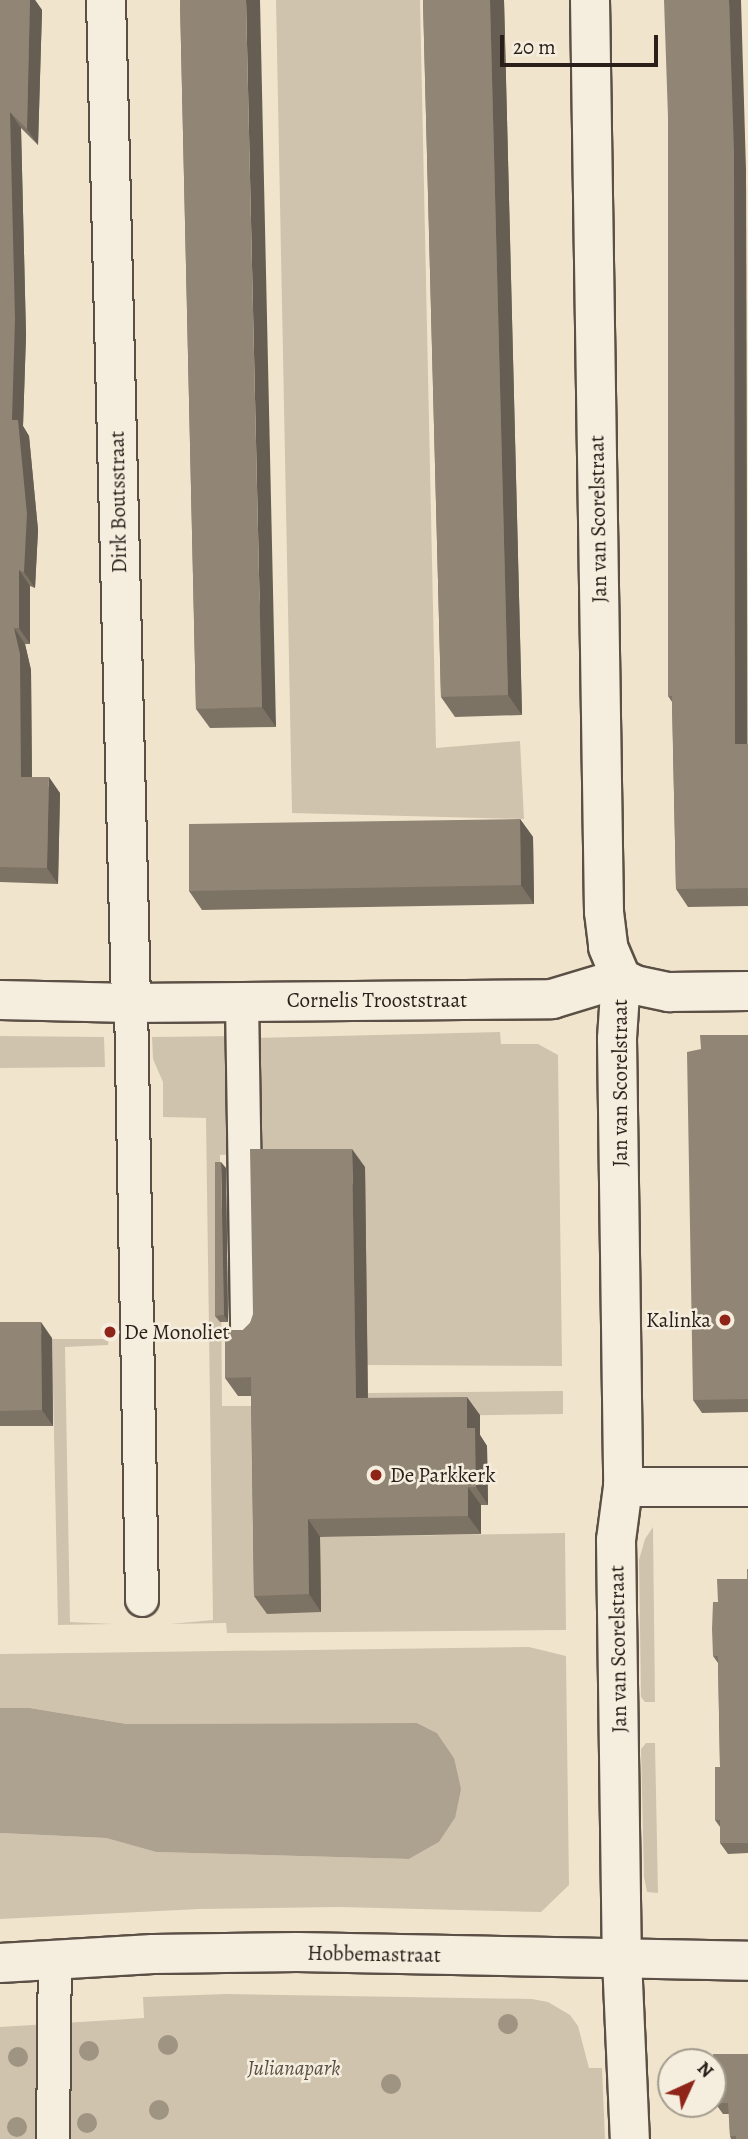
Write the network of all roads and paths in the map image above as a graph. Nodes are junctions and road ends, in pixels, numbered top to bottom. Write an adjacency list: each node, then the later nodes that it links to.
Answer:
1 (106, 0): 7 (street, Dirk Boutsstraat)
2 (590, 0): 3 (street, Jan van Scorelstraat)
3 (621, 978): 4 (street); 6 (street, Cornelis Trooststraat); 9 (street, Jan van Scorelstraat)
4 (748, 991)
5 (0, 1000): 7 (street, Cornelis Trooststraat)
6 (242, 1001): 7 (street, Cornelis Trooststraat); 8 (lane)
7 (131, 1003): 11 (lane)
8 (247, 1332)
9 (623, 1487): 10 (street); 12 (street, Jan van Scorelstraat)
10 (748, 1487)
11 (142, 1600)
12 (622, 1959): 13 (street, Hobbemastraat); 14 (street, Hobbemastraat); 17 (street, Jan van Scorelstraat)
13 (55, 1960): 15 (street, Hobbemastraat); 16 (lane)
14 (748, 1961)
15 (0, 1964)
16 (54, 2139)
17 (630, 2139)

